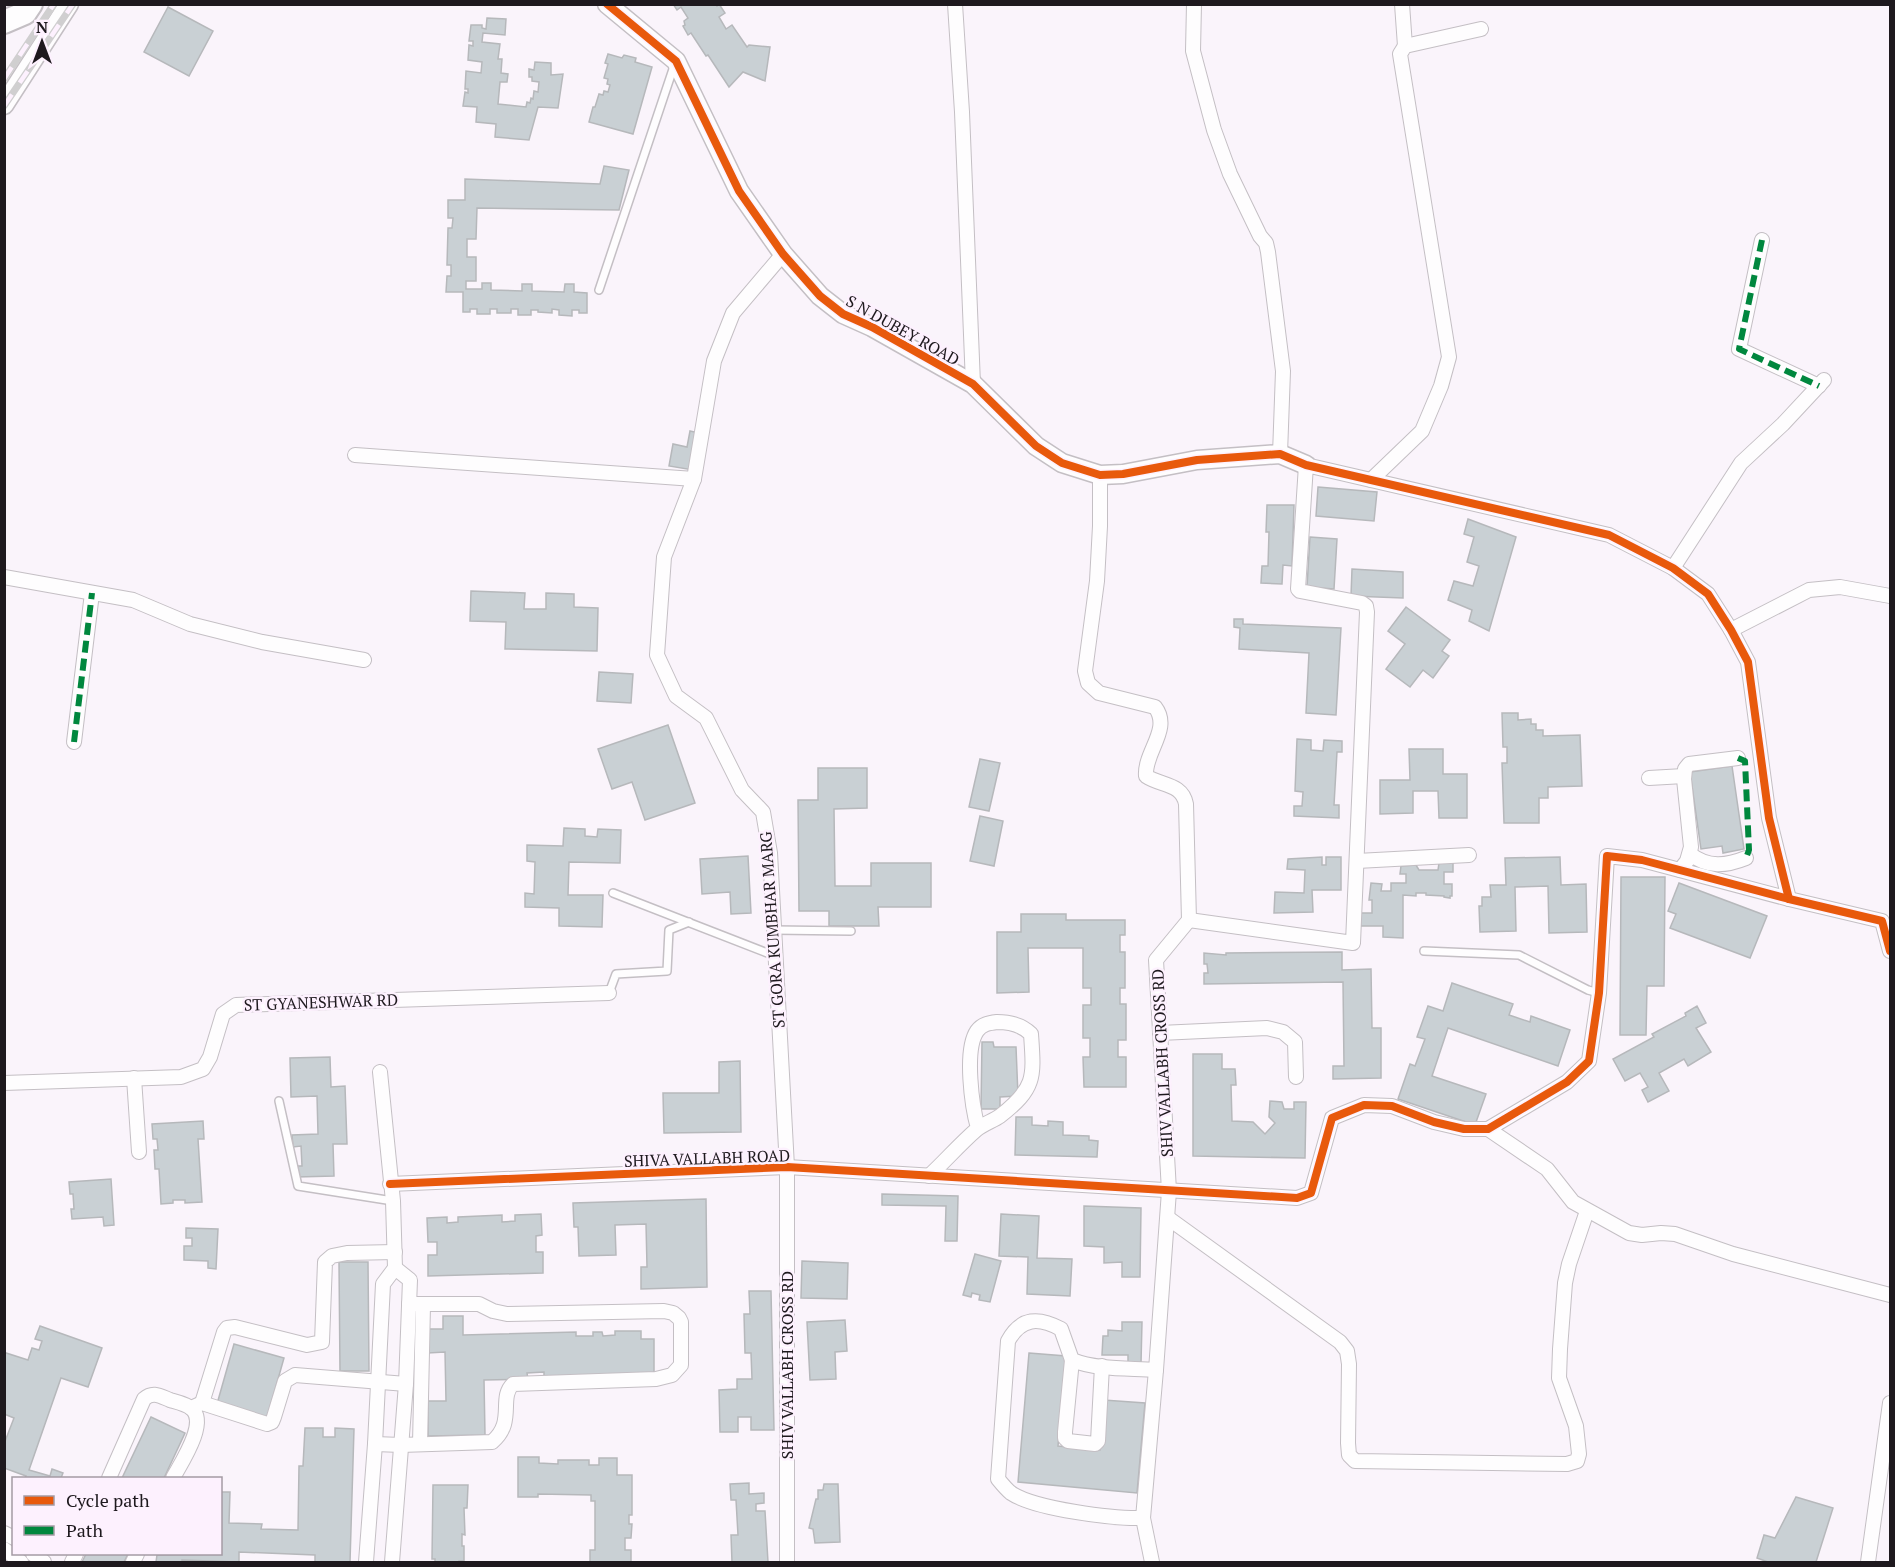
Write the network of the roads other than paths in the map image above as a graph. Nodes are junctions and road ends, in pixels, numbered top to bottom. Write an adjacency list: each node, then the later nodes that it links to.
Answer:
1 (31, 4): 7 (highway)
2 (69, 4): 11 (street)
3 (955, 4): 15 (street)
4 (1194, 4): 16 (street)
5 (1402, 4): 9 (street)
6 (612, 6): 10 (street, S N DUBEY ROAD)
7 (4, 22)
8 (1481, 29): 9 (street)
9 (1405, 46): 21 (street)
10 (676, 61): 13 (street, S N DUBEY ROAD); 14 (lane)
11 (4, 105)
12 (1762, 240): 22 (street)
13 (783, 254): 15 (street, S N DUBEY ROAD); 20 (street, ST GORA KUMBHAR MARG)
14 (599, 290)
15 (973, 384): 19 (street, S N DUBEY ROAD)
16 (1280, 454): 18 (street, S N DUBEY ROAD); 19 (street, S N DUBEY ROAD)
17 (355, 455): 20 (street)
18 (1306, 465): 21 (street); 35 (street)
19 (1100, 475): 39 (street)
20 (694, 479): 42 (street, ST GORA KUMBHAR MARG)
21 (1371, 480): 22 (street)
22 (1673, 568): 26 (street)
23 (4, 577): 24 (street)
24 (93, 593): 27 (street); 28 (street)
25 (1890, 596): 26 (street)
26 (1731, 630): 38 (street)
27 (364, 660)
28 (74, 742)
29 (1738, 758): 30 (street)
30 (1684, 776): 31 (street); 32 (street)
31 (1649, 778)
32 (1690, 854): 34 (street); 36 (street)
33 (1469, 855): 35 (street)
34 (1746, 858)
35 (1357, 861): 39 (street)
36 (1680, 870): 38 (street); 48 (street)
37 (613, 893): 41 (lane)
38 (1789, 899): 40 (street)
39 (1189, 920): 49 (street, SHIV VALLABH CROSS RD)
40 (1886, 920): 45 (street)
41 (689, 922): 46 (lane); 47 (lane)
42 (774, 930): 43 (lane); 46 (street, ST GORA KUMBHAR MARG)
43 (851, 931)
44 (1424, 951): 48 (lane)
45 (1890, 951)
46 (776, 956): 58 (street, ST GORA KUMBHAR MARG)
47 (609, 993): 52 (street, ST GYANESHWAR RD)
48 (1599, 993): 56 (street)
49 (1160, 1033): 51 (street); 61 (street, SHIV VALLABH CROSS RD)
50 (381, 1072): 60 (street)
51 (1296, 1077)
52 (134, 1078): 53 (street, ST GYANESHWAR RD); 57 (street)
53 (4, 1083)
54 (279, 1101): 62 (lane)
55 (978, 1128): 55 (street); 59 (street)
56 (1488, 1129): 61 (street, SHIVA VALLABH ROAD); 63 (street)
57 (139, 1152)
58 (787, 1167): 59 (street, SHIVA VALLABH ROAD); 60 (street, SHIVA VALLABH ROAD); 88 (street, SHIV VALLABH CROSS RD)
59 (929, 1176): 61 (street, SHIVA VALLABH ROAD)
60 (390, 1185): 62 (street)
61 (1168, 1191): 64 (street, SHIV VALLABH CROSS RD)
62 (393, 1201): 65 (street)
63 (1587, 1211): 64 (street); 67 (street)
64 (1168, 1218): 71 (street, SHIV VALLABH CROSS RD)
65 (394, 1252): 66 (street); 75 (street)
66 (395, 1268): 68 (street); 72 (street)
67 (1890, 1296)
68 (416, 1304): 73 (street); 77 (street); 77 (street)
69 (1072, 1360): 70 (street); 70 (street); 83 (street)
70 (1102, 1366): 71 (street)
71 (1156, 1370): 83 (street, SHIV VALLABH CROSS RD)
72 (378, 1383): 73 (street); 75 (street); 76 (street)
73 (406, 1384): 78 (street)
74 (1890, 1403): 90 (street)
75 (196, 1406): 80 (street); 81 (street)
76 (375, 1444): 78 (street); 79 (street)
77 (420, 1444): 78 (street)
78 (401, 1445): 82 (street)
79 (373, 1476): 82 (street); 86 (street)
80 (110, 1477)
81 (174, 1477)
82 (399, 1477): 87 (street)
83 (1143, 1518): 89 (street, SHIV VALLABH CROSS RD)
84 (4, 1549): 85 (street)
85 (21, 1563)
86 (366, 1563)
87 (392, 1563)
88 (787, 1563)
89 (1152, 1563)
90 (1868, 1563)

